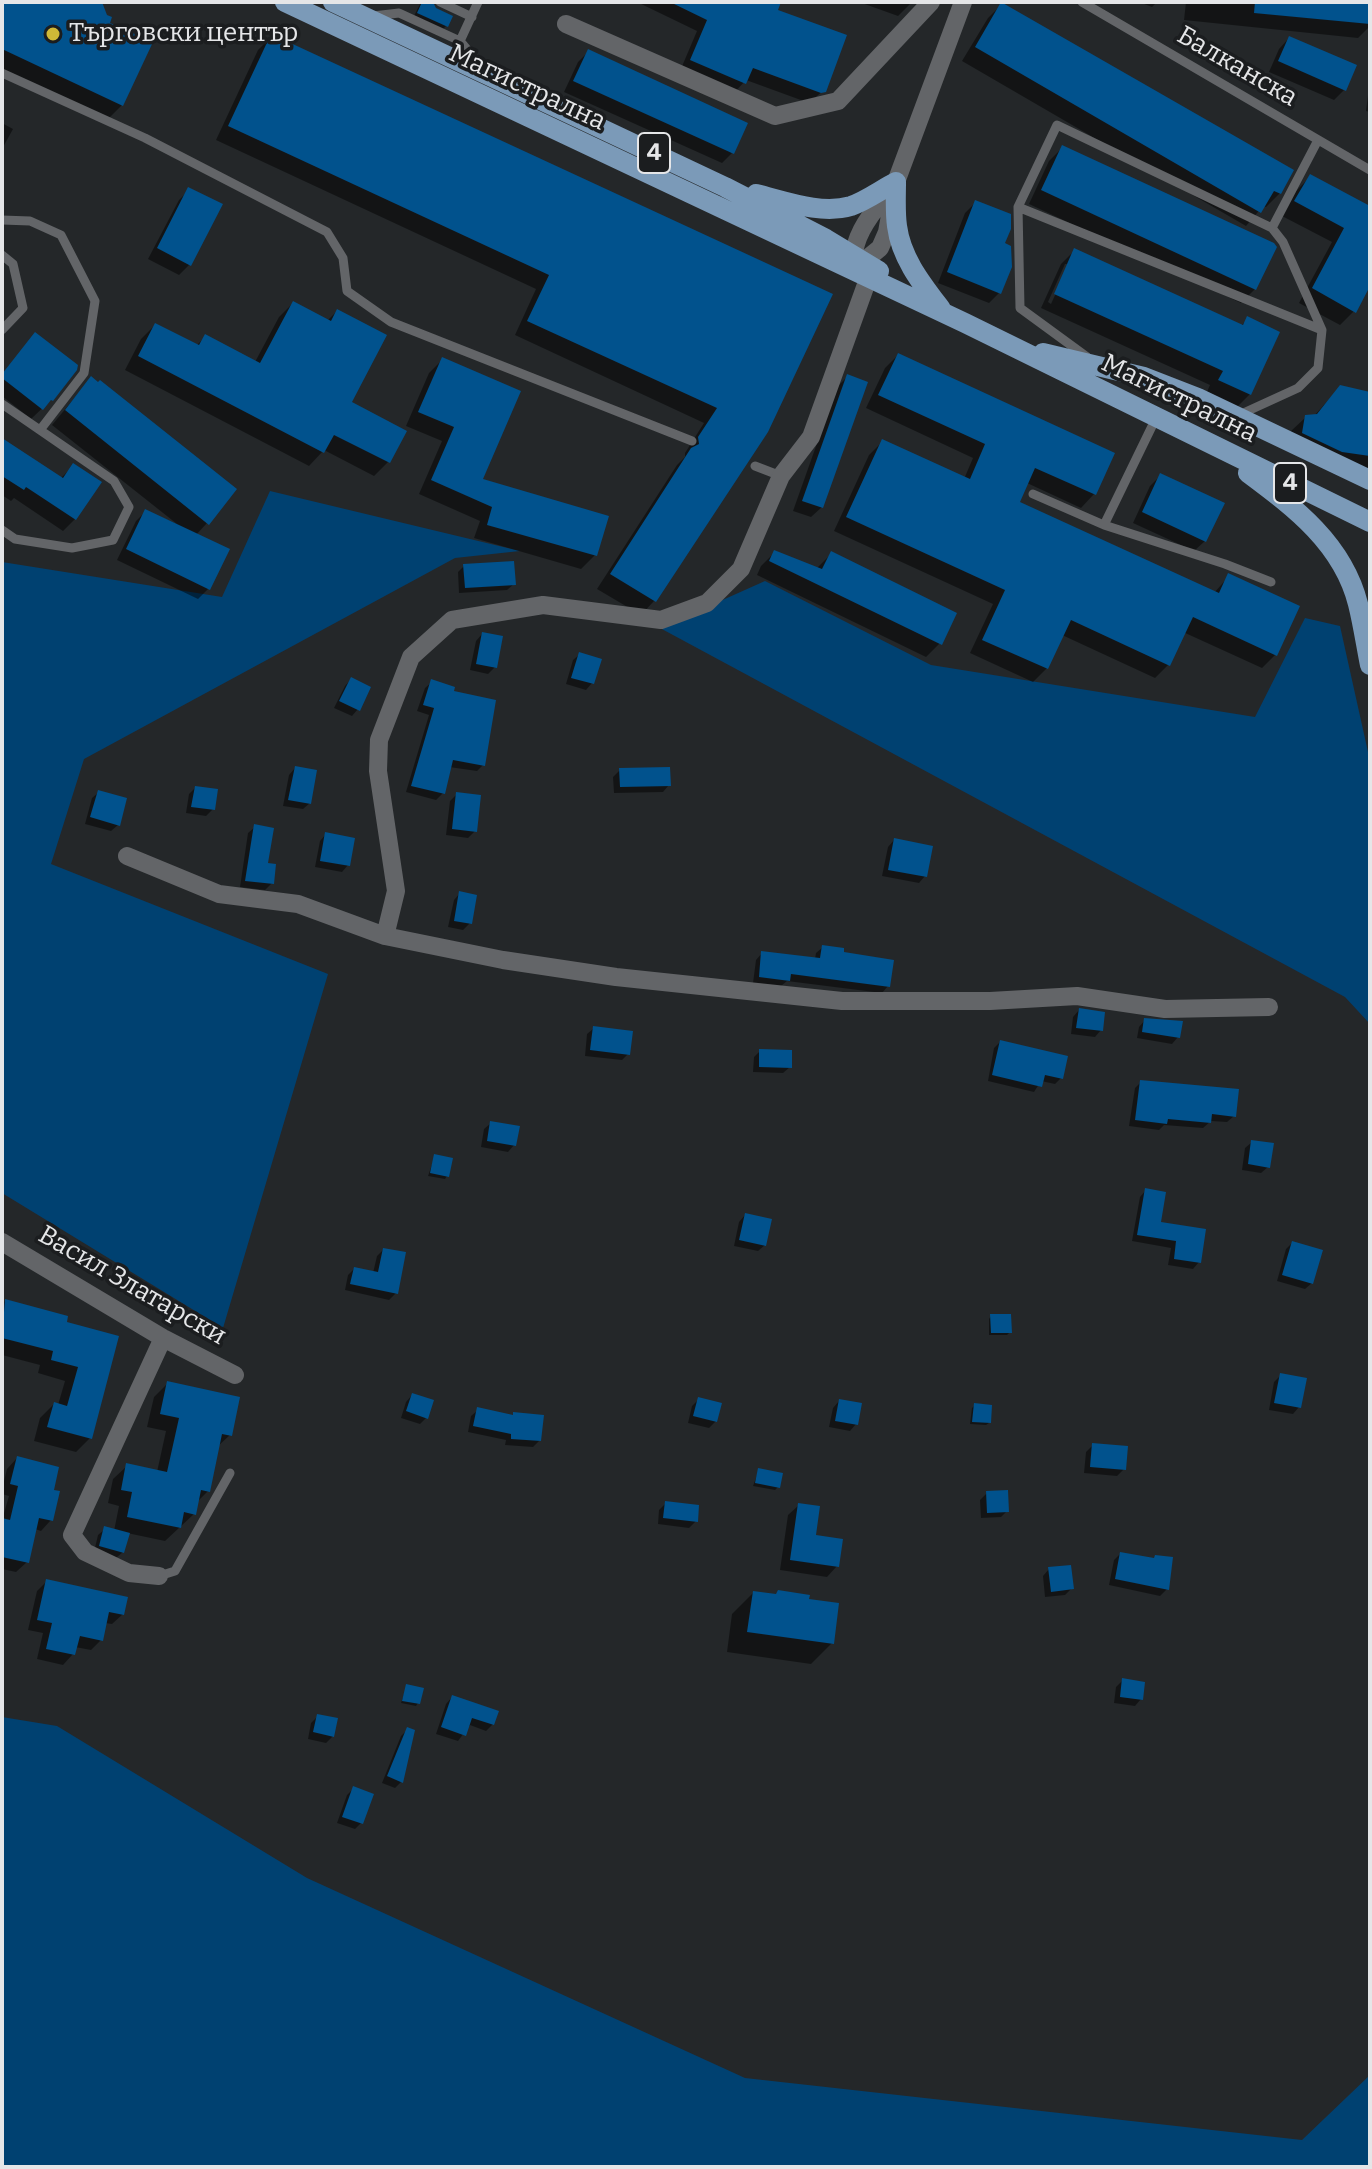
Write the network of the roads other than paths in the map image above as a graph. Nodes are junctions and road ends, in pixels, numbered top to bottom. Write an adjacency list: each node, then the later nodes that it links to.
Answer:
1 (285, 2): 24 (main road, Магистрална / 4)
2 (333, 2): 11 (main road, Магистрална / 4)
3 (404, 2): 9 (lane)
4 (440, 2): 10 (lane)
5 (478, 2): 10 (lane)
6 (931, 2): 12 (street)
7 (963, 2): 18 (street)
8 (1082, 2): 16 (lane, Балканска)
9 (399, 13): 11 (lane); 13 (lane)
10 (472, 17): 13 (lane)
11 (365, 18): 15 (main road, Магистрална / 4)
12 (566, 24)
13 (460, 41): 15 (lane)
14 (2, 73): 35 (lane)
15 (490, 77): 19 (main road, Магистрална / 4)
16 (1318, 140): 17 (lane, Балканска); 22 (lane)
17 (1370, 170)
18 (896, 182): 19 (main road); 24 (street); 25 (main road)
19 (725, 187): 24 (main road, Магистрална / 4)
20 (1018, 207): 22 (lane); 28 (lane); 30 (lane)
21 (2, 220): 34 (lane)
22 (1272, 228): 28 (lane)
23 (2, 255): 27 (lane)
24 (856, 266): 25 (main road, Магистрална / 4); 26 (main road, Магистрална / 4); 38 (street)
25 (941, 309): 26 (main road, Магистрална / 4)
26 (965, 323): 29 (main road, Магистрална / 4)
27 (2, 330)
28 (1322, 330): 32 (lane)
29 (1011, 346): 30 (main road); 33 (main road, Магистрална / 4)
30 (1099, 366): 32 (main road)
31 (2, 404): 34 (lane)
32 (1238, 415): 39 (main road)
33 (1156, 418): 36 (main road, Магистрална / 4); 42 (lane)
34 (40, 430): 43 (lane)
35 (692, 441)
36 (1210, 444): 41 (main road, Магистрална / 4); 45 (main road)
37 (755, 466): 38 (lane)
38 (781, 476): 47 (street)
39 (1370, 480)
40 (1033, 494): 42 (lane)
41 (1370, 522)
42 (1104, 525): 44 (lane)
43 (2, 530)
44 (1271, 582)
45 (1370, 665)
46 (127, 856): 47 (street)
47 (385, 936): 48 (street)
48 (1269, 1007)
49 (2, 1242): 50 (street, Васил Златарски)
50 (163, 1338): 51 (street, Васил Златарски); 53 (street)
51 (235, 1375)
52 (230, 1473): 53 (lane)
53 (159, 1576)

